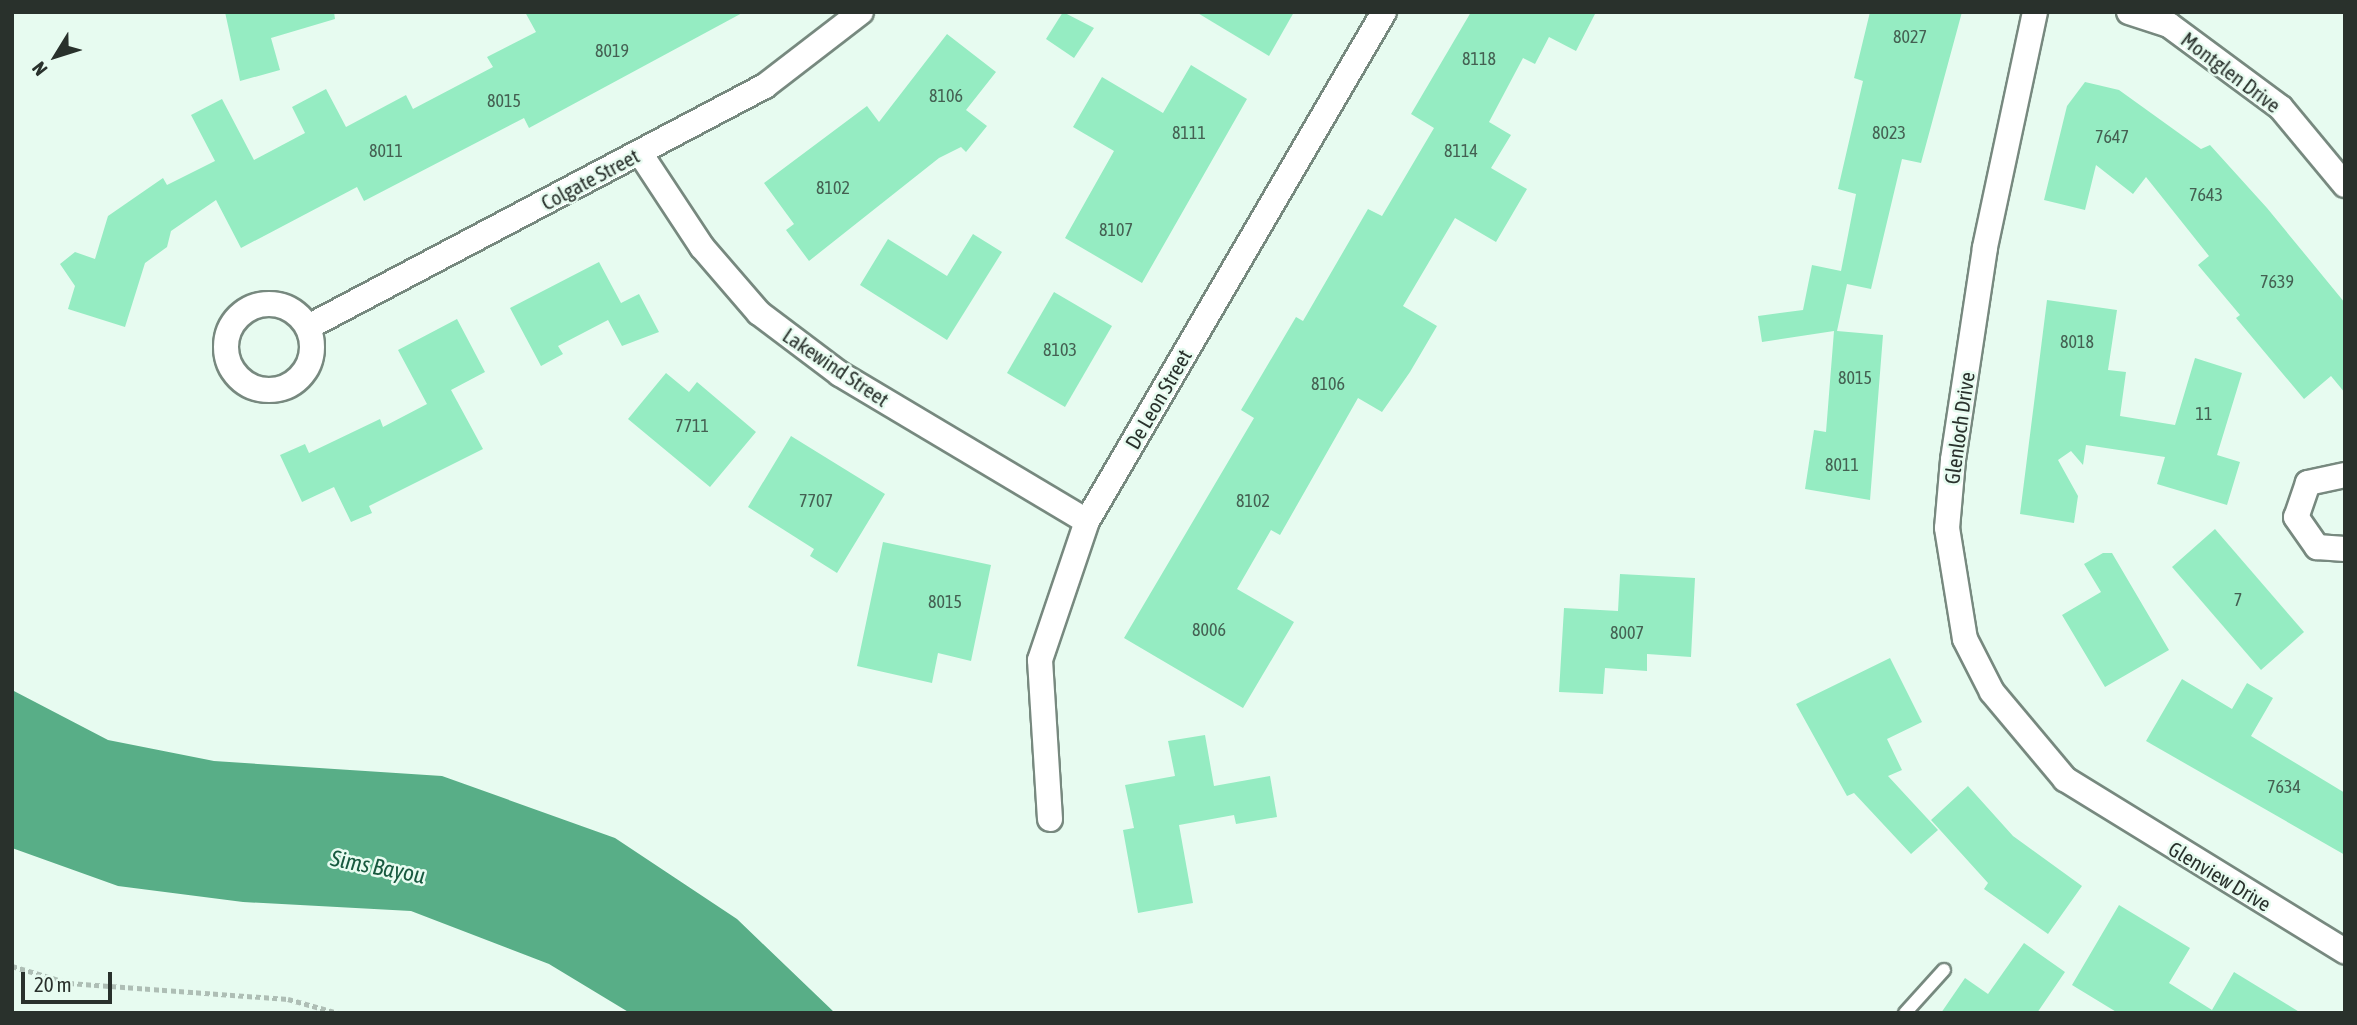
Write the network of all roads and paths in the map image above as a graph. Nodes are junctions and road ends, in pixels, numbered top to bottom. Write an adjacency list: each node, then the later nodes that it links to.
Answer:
1 (861, 12): 5 (street, Colgate Street)
2 (1384, 12): 9 (street, De Leon Street)
3 (2035, 12): 11 (street, Glenloch Drive)
4 (2129, 12): 6 (street, Montglen Drive)
5 (640, 153): 7 (street, Colgate Street); 9 (street, Lakewind Street)
6 (2345, 185)
7 (308, 327)
8 (2345, 475): 10 (street)
9 (1087, 521): 12 (street, De Leon Street)
10 (2345, 549)
11 (2095, 800): 13 (street, Glenview Drive)
12 (1050, 819)
13 (2345, 951)
14 (12, 966): 16 (path)
15 (1944, 971): 17 (lane)
16 (338, 1013)
17 (1905, 1013)

